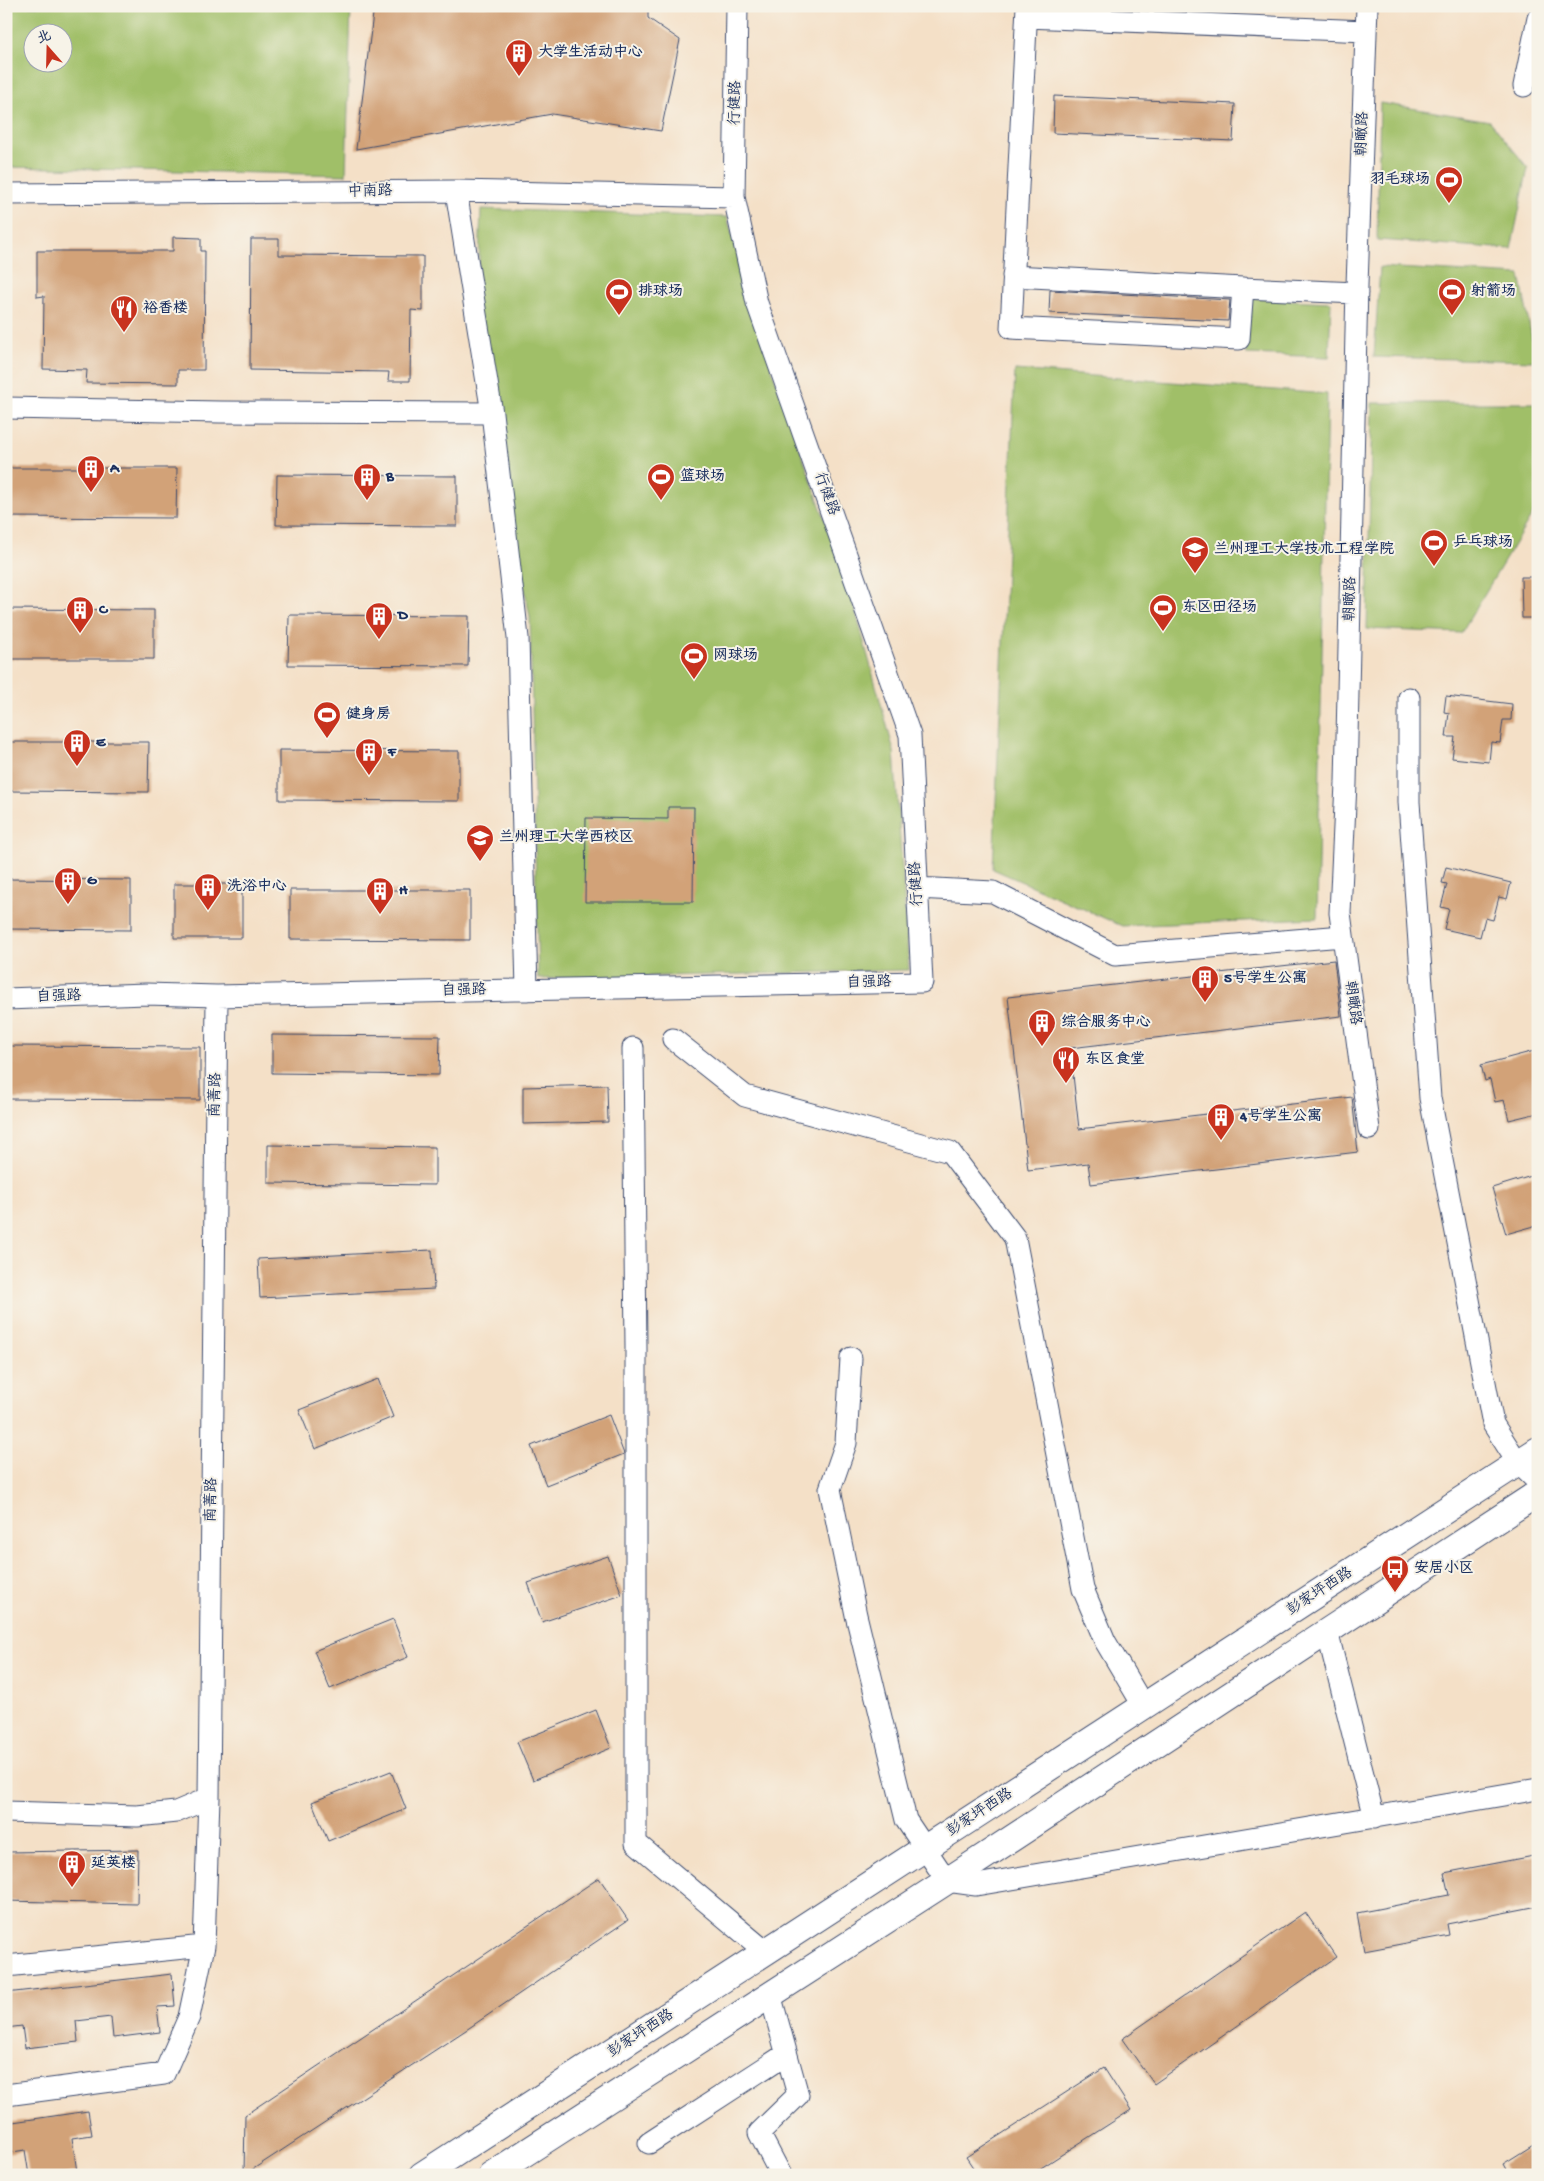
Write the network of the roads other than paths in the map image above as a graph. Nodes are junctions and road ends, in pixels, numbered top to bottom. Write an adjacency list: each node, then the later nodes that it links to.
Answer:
1 (737, 6): 10 (street, 行健路)
2 (1367, 6): 6 (street, 朝瞰路)
3 (1027, 12): 4 (street); 11 (street)
4 (1157, 14): 6 (street)
5 (1538, 18): 7 (street)
6 (1366, 31): 13 (street, 朝瞰路)
7 (1524, 86)
8 (456, 191): 9 (street, 中南路); 10 (street, 中南路); 15 (street)
9 (6, 194)
10 (734, 197): 17 (street, 行健路)
11 (1013, 276): 12 (street); 12 (street)
12 (1243, 288): 13 (street)
13 (1357, 293): 18 (street, 朝瞰路)
14 (6, 408): 15 (street)
15 (492, 414): 20 (street)
16 (1409, 698): 27 (street)
17 (918, 888): 18 (street); 19 (street, 行健路)
18 (1344, 936): 25 (street, 朝瞰路)
19 (922, 982): 20 (street, 自强路)
20 (527, 990): 21 (street, 自强路)
21 (217, 996): 22 (street, 自强路); 33 (street, 南菁路)
22 (6, 999)
23 (674, 1039): 31 (street)
24 (633, 1048): 39 (street)
25 (1369, 1129)
26 (852, 1358): 36 (street)
27 (1528, 1457): 28 (street); 31 (main road, 彭家坪西路)
28 (1538, 1482)
29 (1538, 1493): 30 (main road)
30 (1327, 1631): 35 (street); 37 (main road)
31 (1144, 1707): 36 (main road, 彭家坪西路)
32 (1538, 1789): 35 (street)
33 (209, 1798): 34 (street); 38 (street, 南菁路)
34 (6, 1812)
35 (1374, 1818): 37 (street)
36 (925, 1849): 37 (street); 39 (main road, 彭家坪西路)
37 (947, 1880): 41 (main road)
38 (204, 1946): 40 (street); 43 (street, 南菁路)
39 (766, 1952): 45 (main road, 彭家坪西路)
40 (6, 1966)
41 (770, 1994): 42 (street); 46 (main road)
42 (786, 2054): 44 (street); 47 (street)
43 (6, 2095)
44 (649, 2143)
45 (422, 2175)
46 (491, 2175)
47 (781, 2175)

